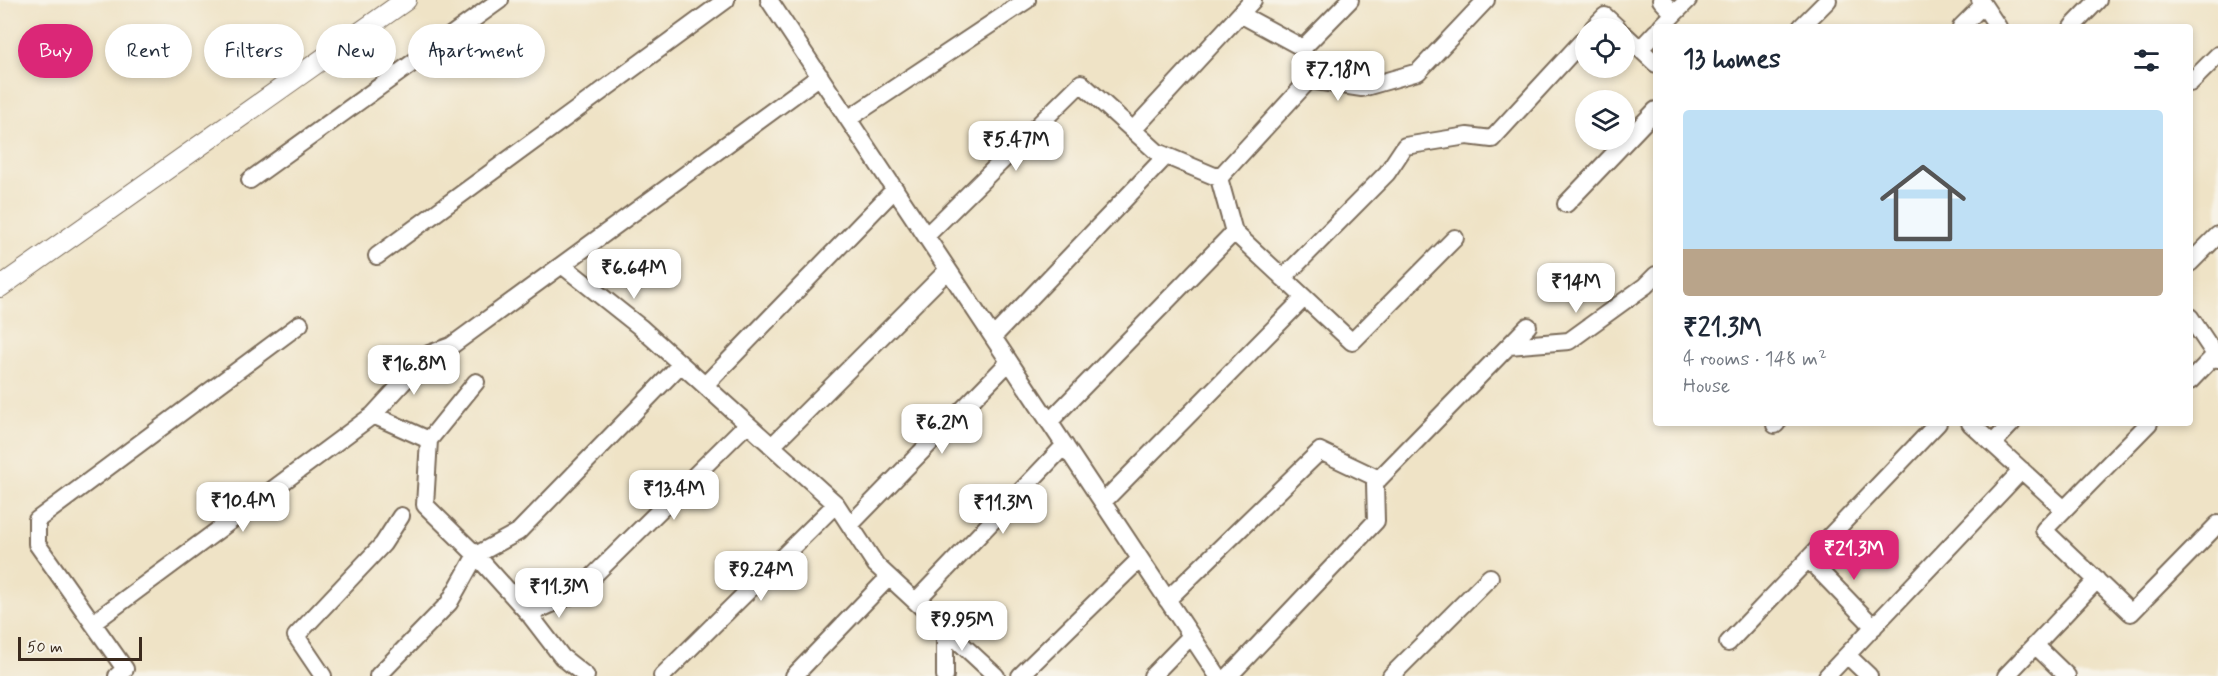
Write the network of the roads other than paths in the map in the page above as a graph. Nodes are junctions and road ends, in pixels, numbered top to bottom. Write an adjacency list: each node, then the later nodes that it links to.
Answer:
1 (406, 0): 49 (street)
2 (500, 0): 36 (street)
3 (726, 0): 43 (street)
4 (770, 0): 28 (street)
5 (1027, 0): 32 (street)
6 (1253, 0): 14 (street)
7 (1350, 0): 23 (street)
8 (1486, 0): 29 (street)
9 (1661, 0): 15 (street)
10 (1688, 0): 15 (street)
11 (1828, 0): 17 (street)
12 (2098, 0): 20 (street)
13 (1982, 2): 18 (street); 19 (street)
14 (1240, 14): 23 (street); 33 (street)
15 (1674, 14): 16 (street)
16 (1664, 24)
17 (1805, 24)
18 (1964, 24)
19 (1996, 24)
20 (2076, 24)
21 (1653, 35): 25 (street)
22 (1635, 44): 25 (street)
23 (1303, 48): 29 (street)
24 (1575, 49): 47 (street)
25 (1640, 49): 27 (street)
26 (2218, 55): 30 (street)
27 (1653, 61)
28 (820, 76): 32 (street); 45 (street)
29 (1309, 80): 35 (street)
30 (2193, 80)
31 (1653, 113): 38 (street)
32 (848, 119): 37 (street)
33 (1133, 130): 34 (street); 41 (street)
34 (1166, 156): 35 (street); 54 (street)
35 (1219, 178): 39 (street)
36 (250, 180)
37 (895, 189): 41 (street); 61 (street)
38 (1566, 204)
39 (1234, 232): 47 (street); 63 (street)
40 (2218, 234): 44 (street)
41 (926, 236): 46 (street)
42 (1455, 238): 50 (street)
43 (377, 256)
44 (2193, 260)
45 (562, 265): 58 (street); 62 (street)
46 (948, 270): 54 (street); 71 (street)
47 (1283, 278): 50 (street)
48 (1653, 278): 55 (street)
49 (0, 287)
50 (1304, 298): 75 (street)
51 (2193, 321): 56 (street)
52 (300, 324): 90 (street)
53 (1528, 326): 55 (street)
54 (993, 337): 57 (street)
55 (1509, 346): 74 (street)
56 (2217, 357): 59 (street)
57 (1009, 362): 63 (street); 80 (street)
58 (681, 364): 61 (street); 81 (street)
59 (2193, 378)
60 (476, 382): 69 (street)
61 (705, 385): 64 (street)
62 (373, 415): 69 (street); 90 (street)
63 (1049, 422): 72 (street)
64 (747, 424): 71 (street); 89 (street)
65 (1935, 426): 83 (street)
66 (1973, 426): 70 (street)
67 (2009, 426): 70 (street)
68 (2146, 426): 77 (street)
69 (429, 440): 81 (street)
70 (1993, 443): 73 (street)
71 (772, 446): 76 (street)
72 (1065, 446): 75 (street); 88 (street)
73 (2022, 470): 77 (street); 91 (street)
74 (1379, 479): 87 (street); 108 (street)
75 (1102, 502): 82 (street)
76 (836, 504): 80 (street); 101 (street)
77 (2064, 509): 86 (street)
78 (401, 516): 98 (street)
79 (2218, 524): 86 (street)
80 (850, 525): 84 (street)
81 (476, 555): 89 (street); 99 (street)
82 (1140, 559): 87 (street); 105 (street)
83 (1808, 559): 91 (street); 94 (street)
84 (889, 577): 88 (street); 102 (street)
85 (1490, 577): 109 (street)
86 (2097, 580): 95 (street)
87 (1167, 600): 93 (street)
88 (916, 601): 92 (street)
89 (529, 614): 100 (street)
90 (93, 623): 97 (street)
91 (1874, 627): 96 (street)
92 (945, 628): 103 (street); 104 (street)
93 (1191, 636): 106 (street); 107 (street)
94 (1728, 643)
95 (2035, 645): 112 (street); 113 (street)
96 (1847, 655): 110 (street); 111 (street)
97 (117, 676)
98 (323, 676)
99 (378, 676)
100 (586, 676)
101 (662, 676)
102 (794, 676)
103 (945, 676)
104 (996, 676)
105 (1020, 676)
106 (1152, 676)
107 (1218, 676)
108 (1229, 676)
109 (1391, 676)
110 (1827, 676)
111 (1869, 676)
112 (2006, 676)
113 (2067, 676)

